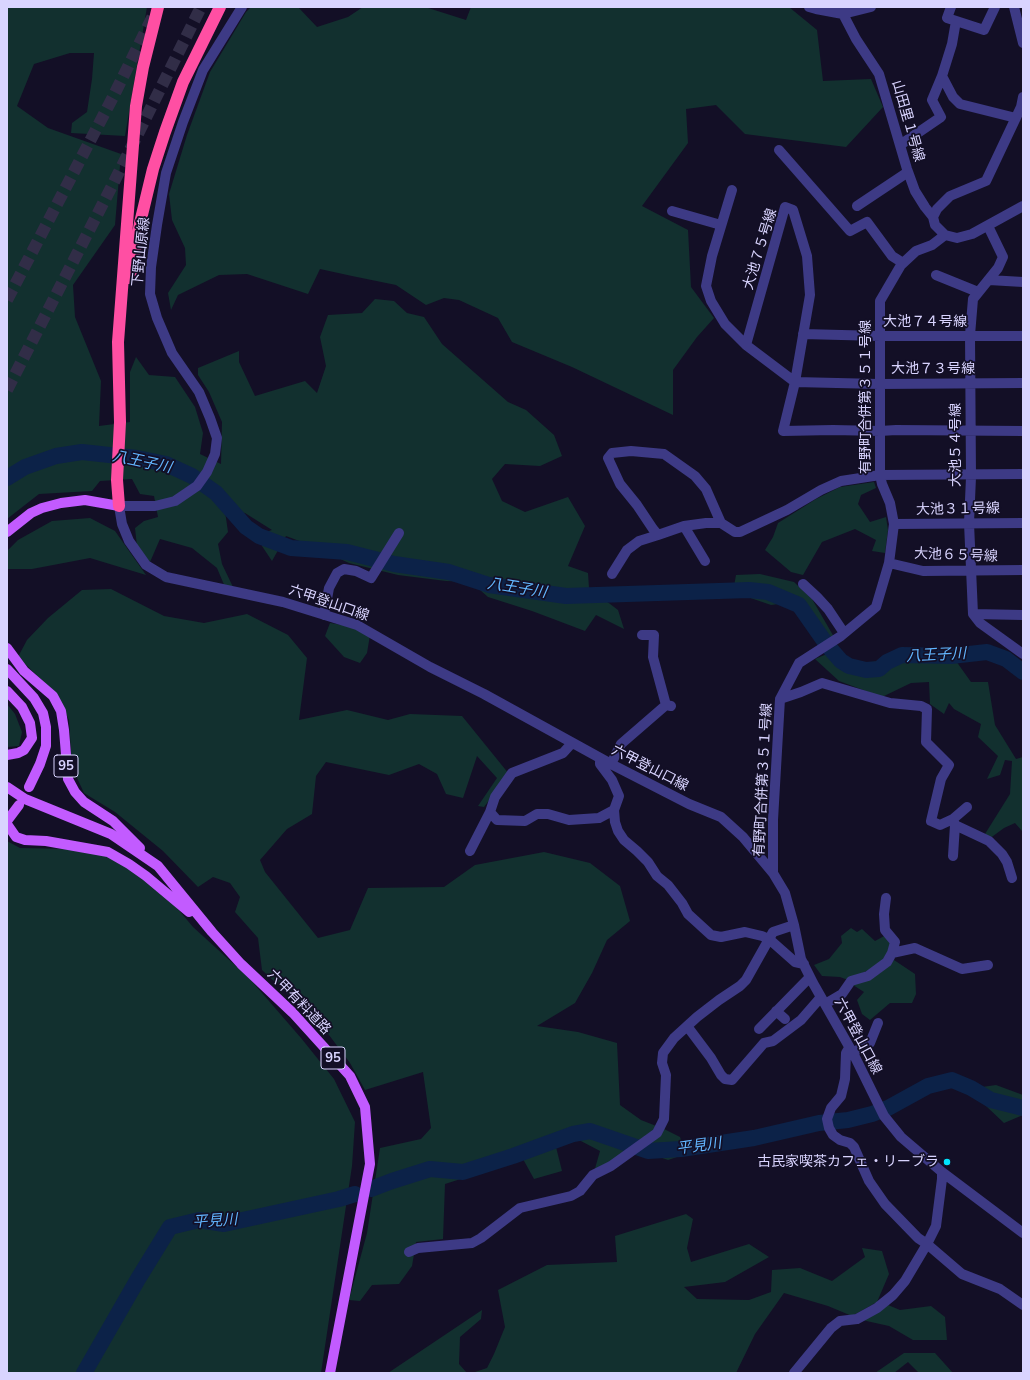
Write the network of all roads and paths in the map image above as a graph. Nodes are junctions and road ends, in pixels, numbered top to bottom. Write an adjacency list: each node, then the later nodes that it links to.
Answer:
1 (158, 7): 35 (highway)
2 (220, 7): 35 (highway)
3 (242, 7): 47 (street, 下野山原線)
4 (809, 7): 9 (street)
5 (871, 7): 9 (street)
6 (951, 7): 10 (street)
7 (995, 7): 10 (street)
8 (1014, 7): 11 (street)
9 (843, 10): 15 (street, 山田里１号線)
10 (956, 21): 12 (street)
11 (1023, 44)
12 (942, 76): 14 (street); 15 (street)
13 (1023, 98): 14 (street)
14 (1016, 118): 22 (street)
15 (900, 145): 17 (street, 山田里１号線)
16 (778, 150): 26 (street)
17 (908, 172): 19 (street); 22 (street, 山田里１号線)
18 (732, 190): 23 (street)
19 (857, 206)
20 (1023, 206): 24 (street)
21 (672, 211): 23 (street)
22 (933, 217): 25 (street, 山田里１号線)
23 (721, 226): 36 (street)
24 (988, 226): 25 (street); 28 (street, 大池５４号線)
25 (944, 235): 26 (street, 有野町合併第３５１号線)
26 (903, 263): 32 (street, 有野町合併第３５１号線)
27 (936, 275): 30 (street)
28 (988, 280): 29 (street); 30 (street, 大池５４号線)
29 (1023, 282)
30 (978, 292): 33 (street, 大池５４号線)
31 (803, 334): 32 (street, 大池７４号線); 36 (street, 大池７５号線); 37 (street, 大池７５号線)
32 (880, 336): 33 (street, 大池７４号線); 40 (street, 有野町合併第３５１号線)
33 (970, 336): 34 (street, 大池７４号線); 38 (street, 大池５４号線)
34 (1023, 336)
35 (118, 342): 47 (highway)
36 (746, 346): 37 (street)
37 (795, 382): 40 (street, 大池７３号線); 42 (street, 大池７５号線)
38 (970, 383): 39 (street, 大池７３号線); 40 (street, 大池７３号線); 41 (street, 大池５４号線)
39 (1023, 383)
40 (879, 384): 42 (street, 有野町合併第３５１号線)
41 (971, 430): 42 (street); 43 (street); 44 (street, 大池５４号線)
42 (880, 431): 46 (street, 有野町合併第３５１号線)
43 (1023, 431)
44 (971, 474): 45 (street); 46 (street); 49 (street, 大池５４号線)
45 (1023, 474)
46 (880, 475): 48 (street); 51 (street, 有野町合併第３５１号線)
47 (119, 506): 53 (main road); 62 (street, 六甲登山口線)
48 (721, 523): 52 (street); 55 (street)
49 (969, 523): 50 (street, 大池３１号線); 51 (street, 大池３１号線); 58 (street, 大池５４号線)
50 (1023, 523)
51 (894, 524): 57 (street, 有野町合併第３５１号線)
52 (684, 526): 55 (street); 56 (street)
53 (7, 532)
54 (399, 533): 62 (street)
55 (658, 535): 60 (street)
56 (705, 561)
57 (889, 563): 58 (street, 大池６５号線); 65 (street, 有野町合併第３５１号線)
58 (971, 570): 59 (street, 大池６５号線); 63 (street, 大池５４号線)
59 (1023, 570)
60 (612, 574)
61 (803, 584): 65 (street)
62 (324, 614): 72 (street, 六甲登山口線)
63 (973, 614): 64 (street); 68 (street)
64 (1023, 615)
65 (844, 633): 71 (street, 有野町合併第３５１号線)
66 (642, 635): 75 (street)
67 (7, 648): 87 (main road, 95)
68 (1023, 654)
69 (7, 669): 77 (main road, 95)
70 (7, 691): 73 (main road)
71 (780, 699): 83 (street); 88 (street, 有野町合併第３５１号線)
72 (572, 743): 74 (street, 六甲登山口線); 81 (street)
73 (7, 755)
74 (600, 758): 75 (street, 六甲登山口線); 80 (street)
75 (611, 764): 88 (street, 六甲登山口線)
76 (7, 787): 87 (main road, 六甲有料道路 / 95)
77 (29, 787)
78 (19, 805): 82 (main road)
79 (967, 807): 83 (street)
80 (614, 810): 81 (street); 93 (street)
81 (490, 812): 85 (street)
82 (7, 821)
83 (954, 822): 86 (street); 89 (street)
84 (7, 824): 92 (main road, 95)
85 (470, 852)
86 (953, 856)
87 (158, 866): 92 (main road, 六甲有料道路 / 95)
88 (773, 873): 91 (street, 六甲登山口線)
89 (1012, 878)
90 (886, 898): 94 (street)
91 (794, 925): 93 (street); 95 (street, 六甲登山口線)
92 (212, 932): 110 (main road, 六甲有料道路 / 95)
93 (769, 939): 95 (street); 102 (street)
94 (892, 953): 96 (street); 98 (street)
95 (804, 964): 97 (street, 六甲登山口線)
96 (988, 965)
97 (810, 977): 98 (street, 六甲登山口線); 99 (street)
98 (823, 1000): 102 (street); 104 (street, 六甲登山口線)
99 (776, 1011): 100 (street); 103 (street)
100 (785, 1019)
101 (878, 1023): 104 (street)
102 (687, 1026): 108 (street)
103 (759, 1029)
104 (851, 1051): 105 (street, 六甲登山口線); 107 (street)
105 (942, 1172): 106 (street, 六甲登山口線); 107 (street)
106 (1023, 1233)
107 (927, 1244): 109 (street); 111 (street)
108 (409, 1252)
109 (1023, 1304)
110 (330, 1373)
111 (794, 1373)

